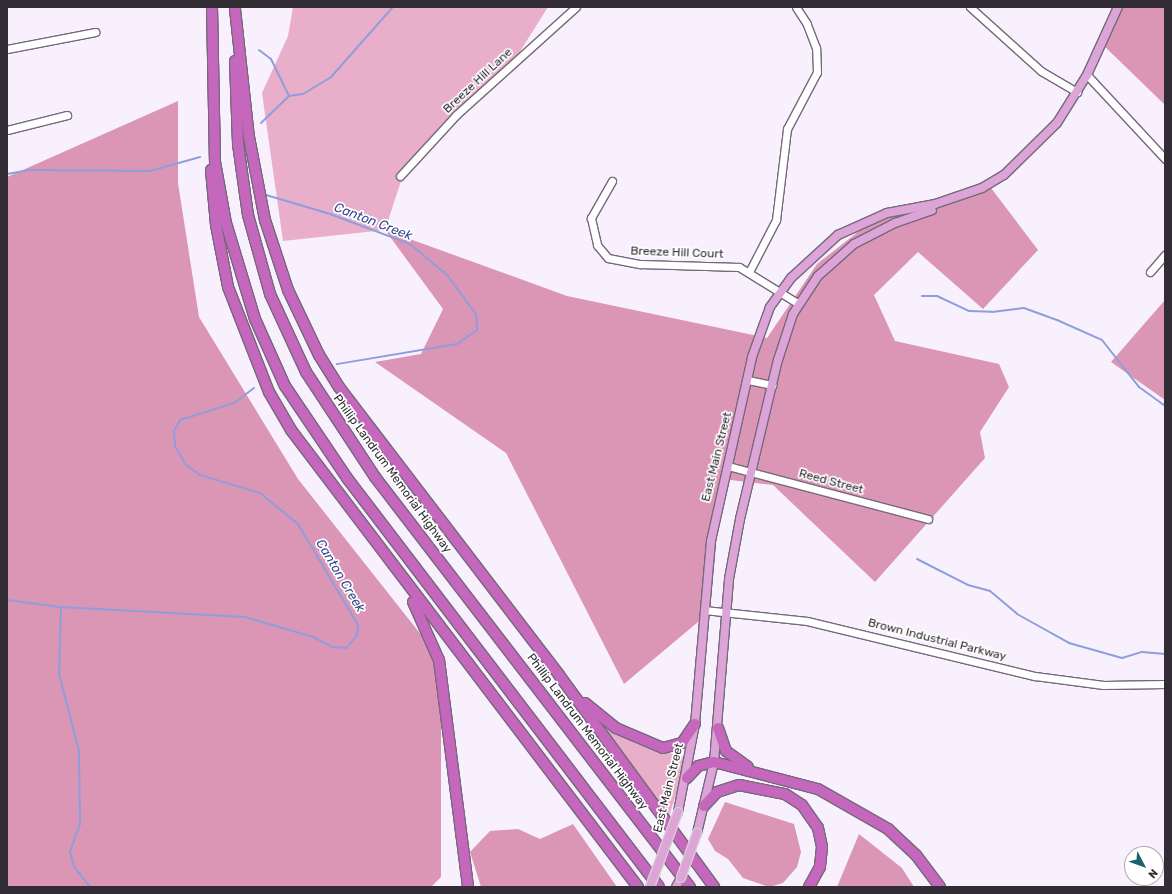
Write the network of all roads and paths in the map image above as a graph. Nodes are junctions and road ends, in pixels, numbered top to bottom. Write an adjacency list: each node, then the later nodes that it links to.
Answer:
1 (212, 7): 11 (highway)
2 (576, 7): 15 (street, Breeze Hill Lane)
3 (796, 7): 19 (street)
4 (970, 7): 10 (street)
5 (1118, 7): 9 (main road, East Main Street)
6 (235, 8): 31 (highway); 44 (highway, Phillip Landrum Memorial Highway)
7 (94, 32): 8 (street)
8 (7, 49)
9 (1087, 75): 10 (main road, East Main Street); 14 (street)
10 (1077, 92): 17 (main road, East Main Street)
11 (212, 112): 28 (highway); 42 (highway)
12 (67, 115): 13 (street)
13 (7, 130)
14 (1165, 158)
15 (400, 176)
16 (612, 181): 19 (street, Breeze Hill Court)
17 (977, 190): 21 (main road, East Main Street); 22 (main road, East Main Street)
18 (1165, 256): 20 (street)
19 (749, 272): 21 (street, Breeze Hill Court)
20 (1150, 272)
21 (781, 293): 22 (street, Breeze Hill Court); 23 (main road, East Main Street)
22 (799, 304): 24 (main road, East Main Street)
23 (748, 380): 24 (street); 25 (main road, East Main Street)
24 (772, 385): 26 (main road, East Main Street)
25 (728, 466): 26 (street, Reed Street); 29 (main road, East Main Street)
26 (751, 473): 27 (street, Reed Street); 30 (main road, East Main Street)
27 (928, 519)
28 (392, 566): 39 (highway); 40 (highway)
29 (704, 610): 30 (street, Brown Industrial Parkway); 33 (main road, East Main Street)
30 (727, 610): 32 (street, Brown Industrial Parkway); 34 (main road, East Main Street)
31 (559, 675): 33 (highway); 45 (highway)
32 (1165, 684)
33 (695, 724): 37 (main road, East Main Street)
34 (718, 728): 35 (main road, East Main Street); 36 (highway)
35 (714, 762): 36 (highway); 37 (highway); 38 (main road, East Main Street)
36 (756, 772): 47 (highway)
37 (687, 778): 41 (main road, East Main Street, bridge)
38 (704, 806): 43 (main road, East Main Street, bridge); 46 (highway)
39 (468, 887)
40 (638, 887)
41 (650, 887)
42 (660, 887)
43 (676, 887)
44 (690, 887)
45 (714, 887)
46 (809, 887)
47 (940, 887)

